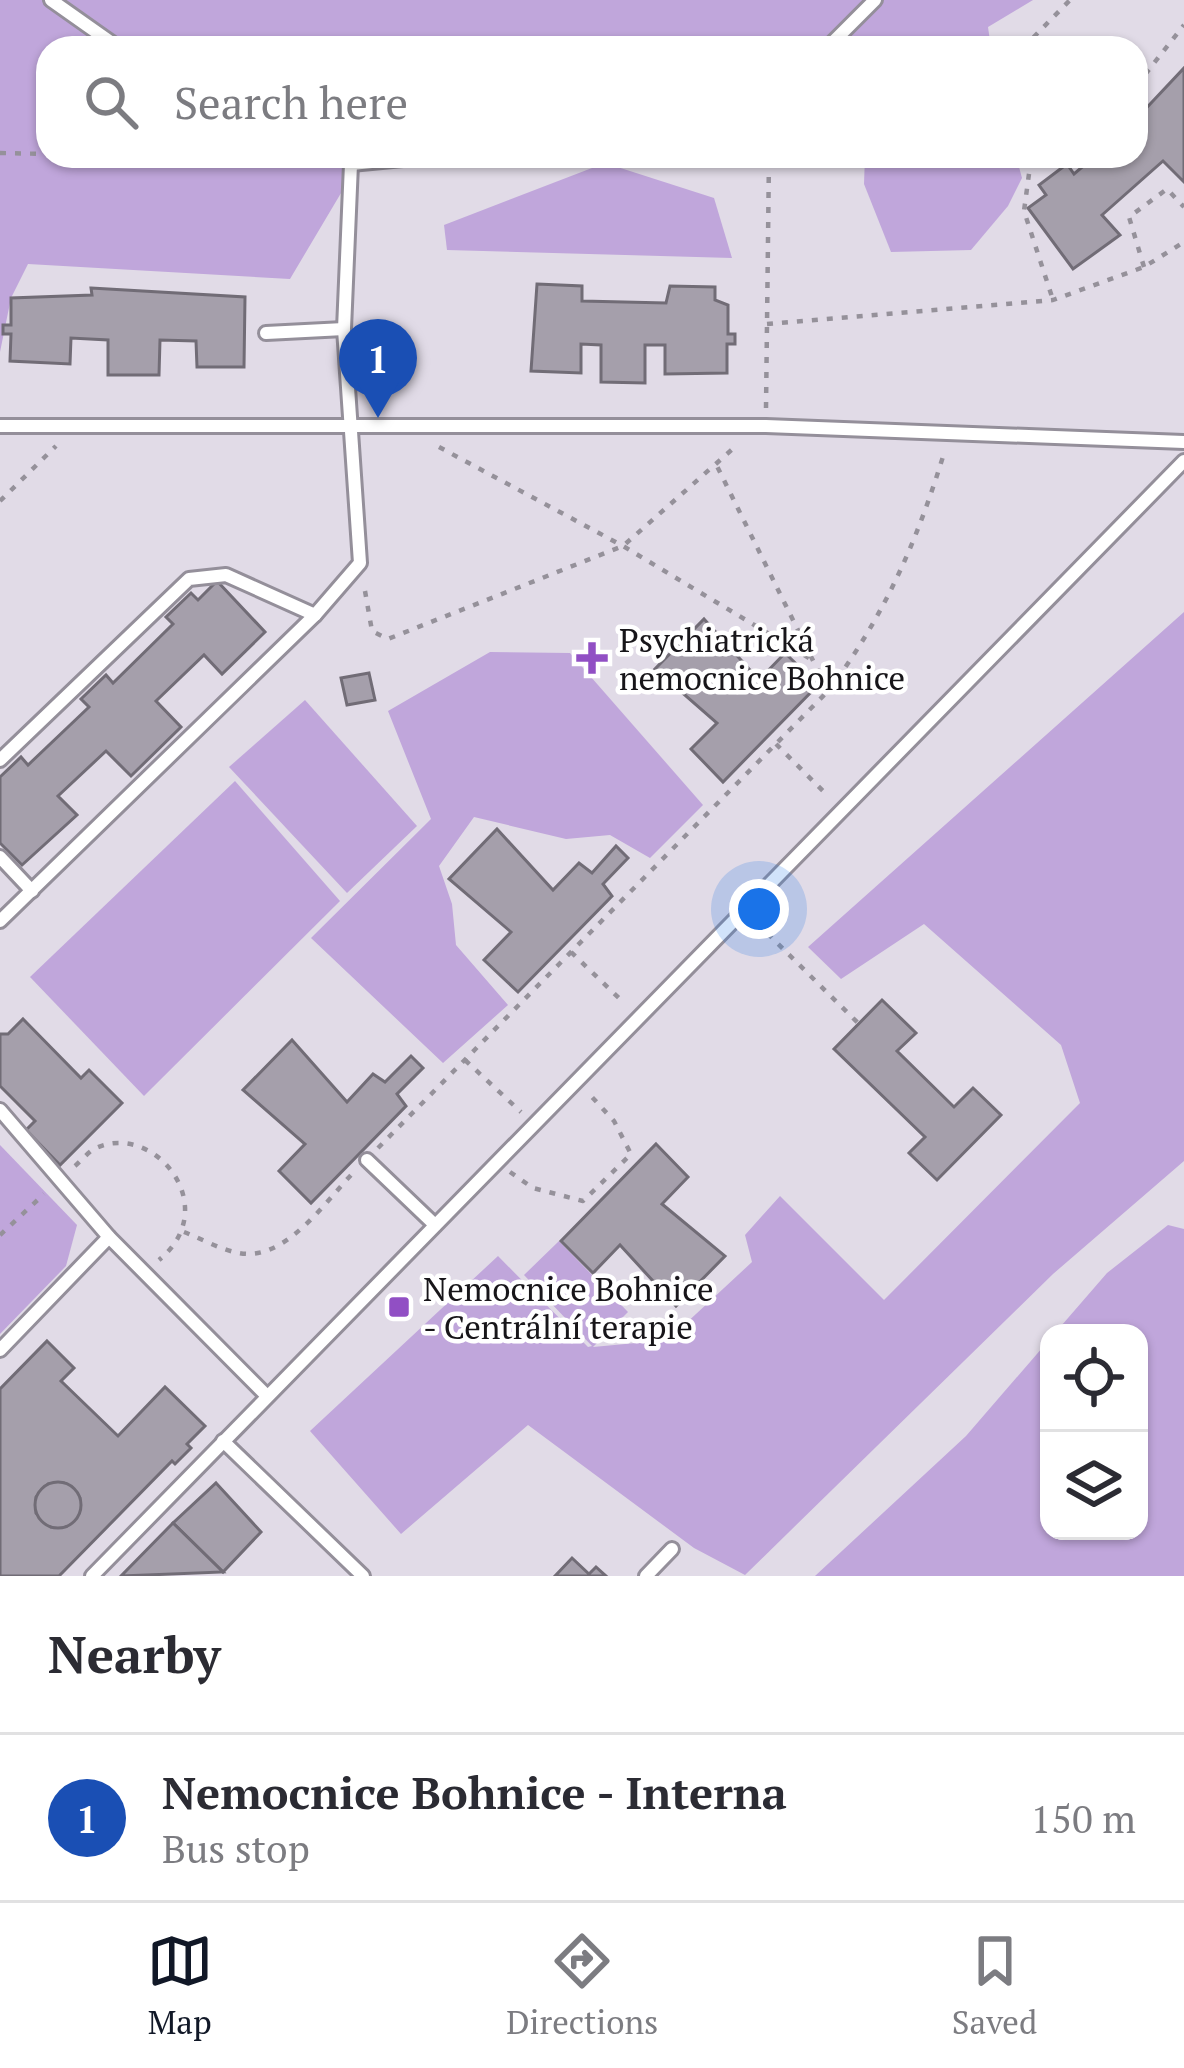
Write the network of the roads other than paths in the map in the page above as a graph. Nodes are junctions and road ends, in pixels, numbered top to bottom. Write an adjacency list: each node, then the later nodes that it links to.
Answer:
1 (51, 0): 3 (lane)
2 (875, 0): 4 (lane)
3 (102, 36)
4 (839, 36)
5 (346, 168): 6 (lane)
6 (344, 329): 7 (lane); 9 (lane)
7 (266, 333)
8 (0, 426): 9 (lane)
9 (347, 429): 10 (lane); 12 (lane)
10 (1184, 442)
11 (1184, 460): 19 (lane)
12 (315, 615): 13 (lane); 15 (lane)
13 (0, 760)
14 (0, 857): 15 (lane)
15 (32, 890): 16 (lane)
16 (0, 921)
17 (0, 1110): 20 (lane)
18 (367, 1160): 19 (lane)
19 (435, 1225): 22 (lane)
20 (109, 1237): 21 (lane); 22 (lane)
21 (0, 1350)
22 (266, 1395): 23 (lane)
23 (224, 1441): 25 (lane); 26 (lane)
24 (672, 1549): 27 (lane)
25 (92, 1576)
26 (363, 1576)
27 (646, 1576)

